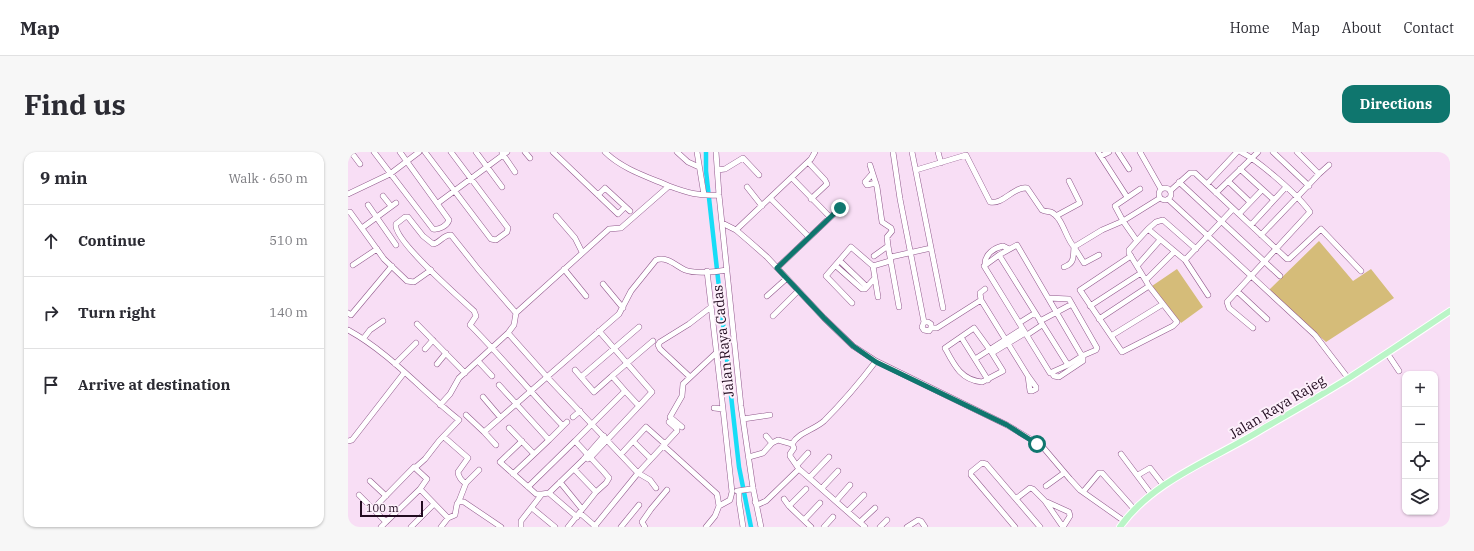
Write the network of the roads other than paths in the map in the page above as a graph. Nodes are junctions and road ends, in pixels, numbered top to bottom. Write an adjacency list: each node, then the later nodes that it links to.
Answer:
1 (351, 152): 34 (street)
2 (374, 152): 44 (street)
3 (400, 152): 31 (street)
4 (419, 152): 31 (street)
5 (425, 152): 63 (street)
6 (451, 152): 49 (street)
7 (476, 152): 37 (street)
8 (525, 152): 29 (street)
9 (553, 152): 67 (street)
10 (605, 152): 55 (street)
11 (677, 152): 38 (street)
12 (697, 152): 38 (street)
13 (716, 152): 41 (street, Jalan Raya Cadas)
14 (815, 152): 32 (street)
15 (893, 152): 116 (street)
16 (912, 152): 42 (street)
17 (938, 152): 33 (street)
18 (1109, 152): 28 (street)
19 (1118, 152): 39 (street)
20 (1140, 152): 61 (street)
21 (1237, 152): 54 (street)
22 (1241, 152): 30 (street)
23 (1258, 152): 30 (street)
24 (1273, 152): 56 (street)
25 (1297, 152): 46 (street)
26 (504, 153): 37 (street); 43 (street)
27 (969, 154): 33 (street); 91 (street)
28 (1100, 154): 71 (street)
29 (530, 158)
30 (1252, 158): 40 (street); 58 (street)
31 (406, 161): 44 (street); 80 (street)
32 (808, 162): 48 (street); 73 (street)
33 (941, 162): 42 (street)
34 (360, 164)
35 (870, 165): 45 (street)
36 (1328, 165): 46 (street)
37 (486, 166): 49 (street); 59 (street)
38 (699, 168): 70 (street)
39 (1129, 169)
40 (1240, 169): 51 (street); 62 (street)
41 (718, 170): 47 (street); 68 (street, Jalan Raya Cadas)
42 (916, 170): 109 (street)
43 (515, 172)
44 (390, 174): 66 (street); 80 (street)
45 (872, 174): 53 (street); 53 (street)
46 (1320, 174): 56 (street)
47 (760, 175)
48 (792, 178): 72 (street); 73 (street)
49 (471, 179): 63 (street); 63 (street)
50 (1068, 181): 91 (street)
51 (1228, 181): 65 (street); 78 (street)
52 (1179, 182): 54 (street); 64 (street); 96 (street)
53 (876, 183): 107 (street)
54 (1207, 184): 65 (street)
55 (669, 186): 70 (street); 114 (street)
56 (1309, 186): 75 (street)
57 (747, 187): 83 (street)
58 (1286, 187): 75 (street); 77 (street)
59 (502, 188)
60 (1140, 189): 71 (street)
61 (1161, 189): 64 (street); 74 (street)
62 (1262, 190): 77 (street); 78 (street)
63 (455, 191): 80 (street)
64 (1170, 191): 76 (street)
65 (1216, 193): 86 (street)
66 (348, 194)
67 (598, 195): 84 (street); 84 (street)
68 (716, 195): 70 (street); 95 (street, Jalan Raya Cadas)
69 (383, 196): 82 (street)
70 (704, 196)
71 (1127, 197): 94 (street)
72 (770, 198): 83 (street); 103 (street)
73 (811, 198): 93 (street)
74 (1160, 198): 76 (street); 94 (street)
75 (1297, 198): 101 (street); 113 (street)
76 (1168, 199): 102 (street)
77 (1274, 200): 97 (street)
78 (1250, 202): 89 (street)
79 (396, 203): 82 (street)
80 (438, 203)
81 (368, 204): 92 (street)
82 (391, 206): 92 (street)
83 (762, 206): 100 (street)
84 (625, 207): 87 (street)
85 (840, 208): 93 (street)
86 (1233, 209): 89 (street); 96 (street)
87 (630, 211)
88 (348, 212): 98 (street)
89 (1239, 214): 97 (street)
90 (556, 216): 114 (street)
91 (1056, 216): 108 (street)
92 (376, 217): 98 (street); 106 (street)
93 (830, 217): 103 (street)
94 (1123, 221): 105 (street); 108 (street)
95 (722, 222): 100 (street); 135 (street, Jalan Raya Cadas)
96 (1221, 222): 102 (street); 124 (street)
97 (1251, 225): 101 (street)
98 (362, 228): 110 (street)
99 (1148, 229): 104 (street); 105 (street); 112 (street)
100 (736, 230): 132 (street)
101 (1262, 235): 113 (street)
102 (1208, 236): 112 (street); 139 (street)
103 (809, 237): 132 (street)
104 (1160, 240): 115 (street); 130 (street)
105 (1137, 241): 120 (street)
106 (396, 245)
107 (888, 246): 119 (street); 121 (street)
108 (1074, 246): 118 (street); 131 (street)
109 (931, 248): 116 (street); 163 (street)
110 (377, 249): 126 (street); 127 (street)
111 (1009, 249): 117 (street); 125 (street); 154 (street)
112 (1196, 249): 122 (street)
113 (1276, 249): 124 (street); 136 (street)
114 (582, 252): 133 (street)
115 (1174, 252): 122 (street); 143 (street)
116 (910, 253): 121 (street); 173 (street)
117 (999, 255): 125 (street); 167 (street)
118 (1099, 255)
119 (874, 256)
120 (1130, 256): 130 (street); 159 (street)
121 (890, 259): 129 (street); 161 (street)
122 (1185, 260): 150 (street)
123 (840, 261): 128 (street); 129 (street); 146 (street)
124 (1264, 262): 139 (street); 140 (street)
125 (985, 264): 174 (street)
126 (353, 265)
127 (392, 266): 134 (street); 165 (street)
128 (836, 266): 146 (street); 156 (street)
129 (873, 266): 142 (street)
130 (1137, 266): 138 (street)
131 (1064, 267)
132 (777, 268): 141 (street)
133 (564, 269): 151 (street); 166 (street)
134 (431, 270): 166 (street); 191 (street)
135 (724, 271): 137 (street); 233 (street, Jalan Raya Cadas)
136 (1361, 271)
137 (709, 272): 160 (street); 162 (street)
138 (1141, 272): 143 (street); 159 (street)
139 (1251, 276): 149 (street); 217 (street)
140 (1280, 276)
141 (786, 279): 148 (street); 152 (street)
142 (874, 279): 146 (street); 153 (street)
143 (1146, 280): 145 (street)
144 (603, 284): 162 (street)
145 (1149, 286): 158 (street); 170 (street)
146 (867, 287)
147 (986, 289): 155 (street)
148 (798, 291): 169 (street); 201 (street)
149 (1237, 291): 171 (street); 179 (street)
150 (1208, 295)
151 (586, 296)
152 (767, 296)
153 (878, 297)
154 (1048, 298): 157 (street); 168 (street)
155 (981, 300): 178 (street); 189 (street)
156 (852, 303)
157 (1072, 304): 168 (street); 198 (street)
158 (1163, 304): 184 (street); 184 (street)
159 (1090, 306): 170 (street)
160 (711, 307): 195 (street); 216 (street)
161 (899, 307)
162 (623, 308): 181 (street)
163 (943, 308)
164 (1450, 311): 196 (main road, Jalan Raya Rajeg)
165 (348, 313)
166 (516, 313): 183 (street)
167 (1035, 313): 174 (street); 175 (street)
168 (1056, 313): 175 (street); 198 (street)
169 (773, 316)
170 (1099, 319): 184 (street)
171 (1267, 319)
172 (384, 321): 186 (street)
173 (924, 322): 178 (street); 178 (street)
174 (1018, 323): 182 (street)
175 (1041, 323): 182 (street); 205 (street)
176 (416, 324): 187 (street)
177 (639, 327): 192 (street)
178 (931, 328)
179 (1253, 328)
180 (348, 330): 186 (street)
181 (599, 331): 192 (street); 214 (street)
182 (1025, 332): 189 (street); 210 (street)
183 (508, 333): 191 (street); 214 (street)
184 (1111, 336)
185 (961, 337): 194 (street); 199 (street); 218 (street)
186 (363, 339): 203 (street)
187 (433, 340): 193 (street); 197 (street)
188 (653, 341): 202 (street)
189 (1008, 342): 194 (street); 213 (street)
190 (416, 343): 203 (street)
191 (493, 348): 200 (street); 221 (street)
192 (614, 348): 202 (street); 215 (street)
193 (425, 349)
194 (991, 352): 199 (street); 218 (street)
195 (716, 353): 216 (street); 227 (street)
196 (1387, 353): 207 (street); 217 (main road, Jalan Raya Rajeg)
197 (446, 354): 204 (street); 209 (street)
198 (1082, 356): 205 (street); 210 (street)
199 (975, 359): 218 (street)
200 (478, 360): 209 (street); 211 (street)
201 (876, 362): 248 (street); 266 (street)
202 (628, 363): 212 (street); 225 (street)
203 (395, 364): 208 (street)
204 (437, 364)
205 (1068, 365): 210 (street)
206 (575, 370): 215 (street)
207 (1399, 371)
208 (404, 373): 224 (street); 243 (street)
209 (465, 373): 224 (street)
210 (1052, 373)
211 (492, 376)
212 (612, 376): 215 (street); 220 (street)
213 (1028, 376)
214 (547, 377): 221 (street); 228 (street)
215 (581, 377)
216 (690, 377): 236 (street)
217 (1348, 378): 275 (main road, Jalan Raya Rajeg)
218 (988, 380)
219 (499, 385): 223 (street)
220 (625, 391): 225 (street); 235 (street)
221 (530, 392): 223 (street); 242 (street)
222 (483, 397): 231 (street)
223 (515, 404): 231 (street); 242 (street)
224 (440, 405): 240 (street)
225 (639, 406): 241 (street)
226 (714, 408): 227 (street)
227 (723, 409): 284 (street)
228 (580, 411): 232 (street); 235 (street)
229 (466, 415): 238 (street)
230 (770, 415): 233 (street)
231 (500, 417): 238 (street)
232 (573, 417)
233 (743, 419): 256 (street, Jalan Raya Cadas)
234 (669, 422): 250 (street)
235 (593, 424): 241 (street); 246 (street)
236 (682, 427)
237 (509, 428): 244 (street)
238 (484, 432): 249 (street)
239 (766, 436): 247 (street)
240 (444, 437): 259 (street); 272 (street)
241 (606, 438): 255 (street); 265 (street)
242 (548, 440): 253 (street)
243 (348, 441)
244 (522, 441): 253 (street); 267 (street)
245 (633, 441): 250 (street); 251 (street); 258 (street)
246 (575, 442): 255 (street); 276 (street)
247 (772, 443): 248 (street); 256 (street)
248 (792, 444): 260 (street)
249 (496, 445)
250 (664, 445): 258 (street); 301 (street)
251 (623, 452)
252 (808, 453): 260 (street)
253 (534, 454): 267 (street)
254 (1122, 454): 268 (street)
255 (589, 456): 262 (street); 283 (street)
256 (749, 457): 261 (street, Jalan Raya Cadas)
257 (829, 457): 269 (street)
258 (651, 459): 265 (street)
259 (416, 467): 279 (street); 291 (street)
260 (798, 467): 269 (street); 299 (street)
261 (750, 468): 282 (street); 299 (street, Jalan Raya Cadas)
262 (574, 469): 271 (street); 283 (street)
263 (479, 470): 272 (street)
264 (838, 472): 278 (street)
265 (638, 473): 277 (street); 323 (street)
266 (1064, 473): 274 (street); 285 (street)
267 (513, 474): 276 (street)
268 (1138, 475): 275 (street); 288 (street)
269 (810, 477): 278 (street)
270 (370, 481): 291 (street)
271 (560, 482): 286 (street); 308 (street)
272 (466, 483): 294 (street)
273 (850, 485): 295 (street)
274 (1046, 486)
275 (1164, 486): 288 (main road, Jalan Raya Rajeg)
276 (528, 487): 287 (street)
277 (656, 488)
278 (822, 488): 295 (street)
279 (420, 489): 298 (street); 314 (street)
280 (806, 489): 302 (street)
281 (667, 490): 325 (street)
282 (745, 490): 284 (street); 299 (street); 327 (street)
283 (596, 492): 308 (street)
284 (732, 492): 301 (street)
285 (1083, 492): 306 (street); 313 (street)
286 (549, 493): 287 (street); 308 (street)
287 (542, 494): 303 (street)
288 (1151, 494): 306 (main road, Jalan Raya Rajeg)
289 (359, 495): 305 (street)
290 (864, 495): 307 (street)
291 (386, 496): 305 (street)
292 (1017, 498): 296 (street); 335 (street); 336 (street)
293 (784, 499): 302 (street)
294 (458, 501): 310 (street); 320 (street)
295 (836, 501): 307 (street)
296 (1046, 501): 337 (street); 337 (street)
297 (820, 503): 311 (street)
298 (434, 504): 310 (street); 318 (street)
299 (757, 505): 328 (street, Jalan Raya Cadas)
300 (639, 506): 324 (street)
301 (720, 506): 326 (street)
302 (790, 506): 311 (street)
303 (532, 508): 316 (street); 321 (street)
304 (875, 508): 315 (street)
305 (374, 509): 314 (street)
306 (1134, 509): 313 (main road, Jalan Raya Rajeg)
307 (848, 512): 315 (street)
308 (580, 513): 322 (street); 323 (street)
309 (833, 517): 330 (street)
310 (448, 518): 319 (street)
311 (804, 520): 329 (street)
312 (887, 520): 332 (street)
313 (1124, 521): 338 (main road, Jalan Raya Rajeg)
314 (386, 522): 317 (street)
315 (860, 522): 331 (street)
316 (520, 525)
317 (381, 527)
318 (411, 527)
319 (441, 527)
320 (501, 527)
321 (555, 527)
322 (568, 527)
323 (595, 527)
324 (621, 527)
325 (645, 527)
326 (706, 527)
327 (743, 527)
328 (761, 527)
329 (811, 527)
330 (824, 527)
331 (865, 527)
332 (880, 527)
333 (907, 527): 334 (street)
334 (925, 527)
335 (1015, 527)
336 (1040, 527)
337 (1063, 527)
338 (1120, 527)

